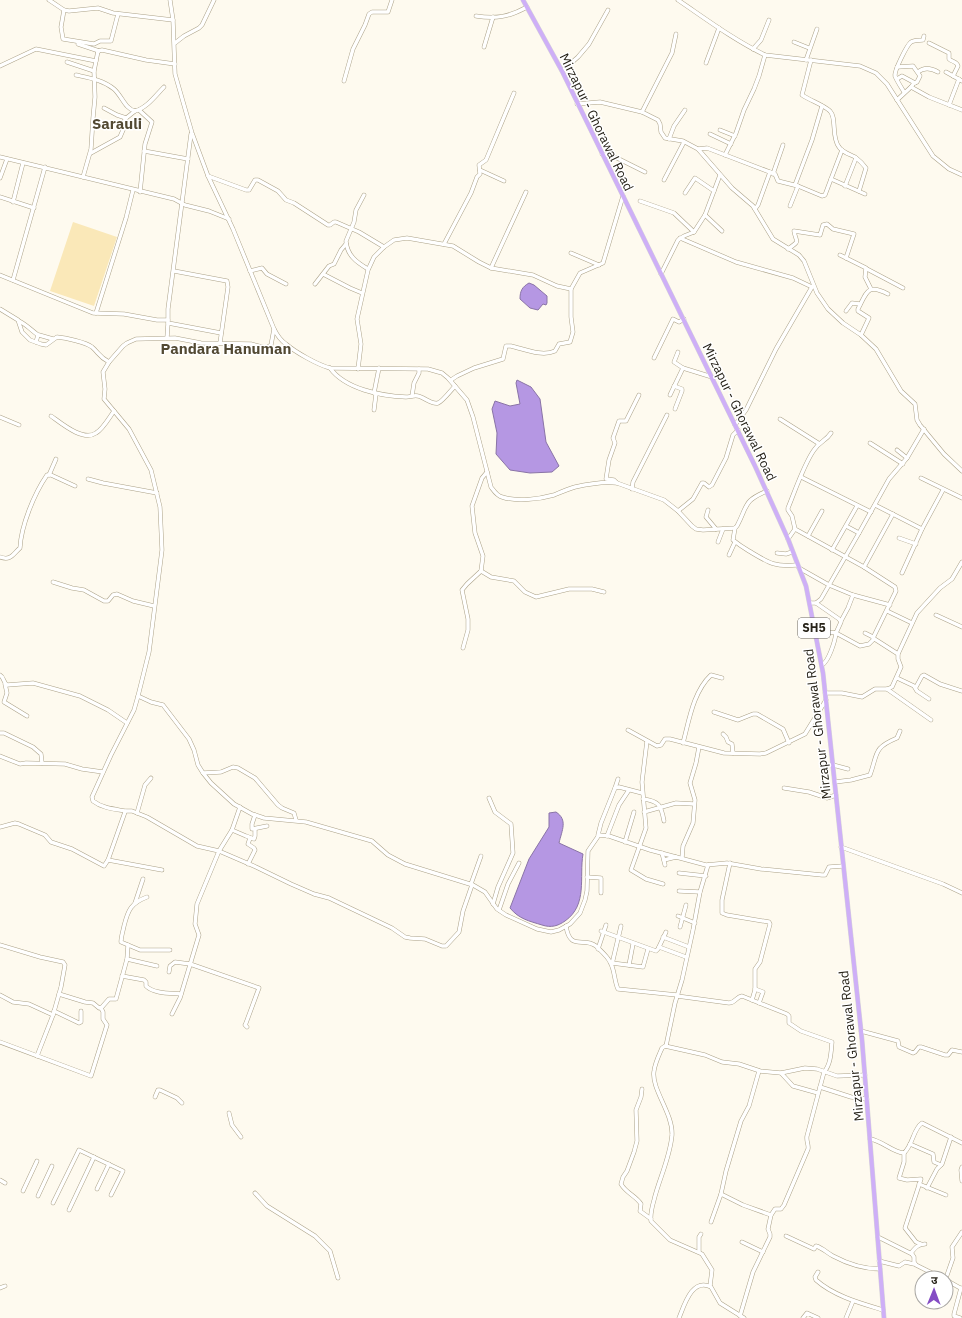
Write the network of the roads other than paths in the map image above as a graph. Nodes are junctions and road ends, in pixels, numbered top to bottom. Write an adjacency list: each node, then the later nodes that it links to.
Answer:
1 (49, 0): 8 (street)
2 (170, 0): 13 (street)
3 (214, 0): 21 (street)
4 (392, 0): 46 (street)
5 (523, 0): 7 (main road, Mirzapur - Ghorawal Road / SH5)
6 (678, 0): 15 (street)
7 (527, 7): 12 (street); 37 (main road, Mirzapur - Ghorawal Road / SH5)
8 (64, 10): 10 (street); 19 (street)
9 (608, 10): 37 (street)
10 (118, 14): 13 (street); 19 (street)
11 (476, 16): 12 (street)
12 (493, 18): 23 (street)
13 (173, 20): 21 (street)
14 (769, 20): 24 (street)
15 (719, 28): 24 (street); 32 (street)
16 (817, 29): 25 (street)
17 (676, 34): 60 (street)
18 (924, 36): 35 (street)
19 (72, 41): 26 (street)
20 (794, 42): 25 (street)
21 (174, 43): 33 (street)
22 (929, 43): 42 (street)
23 (484, 47)
24 (754, 48): 27 (street)
25 (810, 48): 28 (street)
26 (99, 51): 30 (street); 33 (street)
27 (765, 55): 28 (street); 65 (street)
28 (806, 59): 29 (street)
29 (811, 60): 52 (street); 55 (street)
30 (96, 61): 34 (street); 36 (street)
31 (67, 62): 36 (street)
32 (706, 63)
33 (175, 64): 63 (street)
34 (0, 66)
35 (897, 68): 38 (street); 44 (street)
36 (94, 70): 43 (street)
37 (562, 71): 53 (main road, Mirzapur - Ghorawal Road / SH5)
38 (918, 72): 39 (street); 47 (street)
39 (938, 72)
40 (946, 72): 42 (street)
41 (76, 75): 43 (street)
42 (953, 76): 45 (street)
43 (94, 79): 59 (street); 73 (street)
44 (897, 79): 47 (street); 50 (street)
45 (961, 80): 54 (street)
46 (344, 81)
47 (915, 83): 49 (street)
48 (164, 87): 59 (street)
49 (911, 87): 50 (street); 54 (street)
50 (904, 92): 52 (street)
51 (514, 93): 82 (street)
52 (897, 100): 86 (street)
53 (577, 104): 60 (street); 74 (main road, Mirzapur - Ghorawal Road / SH5)
54 (949, 105): 58 (street)
55 (822, 106): 71 (street); 93 (street)
56 (104, 108): 61 (street)
57 (684, 110): 66 (street)
58 (962, 110)
59 (137, 111): 61 (street); 72 (street)
60 (642, 112): 66 (street)
61 (126, 118): 73 (street)
62 (720, 130): 65 (street)
63 (192, 133): 79 (street); 87 (street)
64 (710, 134): 68 (street)
65 (735, 136): 68 (street)
66 (669, 139): 67 (street)
67 (684, 142): 70 (street); 91 (street)
68 (731, 144): 75 (street)
69 (784, 145): 84 (street)
70 (698, 149): 75 (street); 85 (street)
71 (842, 150): 77 (street); 90 (street)
72 (144, 151): 79 (street); 98 (street)
73 (91, 153): 88 (street)
74 (602, 154): 83 (street); 103 (main road, Mirzapur - Ghorawal Road / SH5)
75 (726, 155): 84 (street)
76 (0, 156): 78 (street)
77 (856, 158): 94 (street); 97 (street)
78 (7, 159): 80 (street); 89 (street)
79 (188, 159): 107 (street)
80 (23, 163): 81 (street); 106 (street)
81 (45, 167): 88 (street); 109 (street)
82 (480, 170): 92 (street); 118 (street)
83 (645, 172)
84 (772, 173): 93 (street); 110 (street)
85 (720, 175): 96 (street); 110 (street)
86 (962, 175)
87 (208, 176): 112 (street); 113 (street)
88 (84, 177): 95 (street)
89 (0, 178)
90 (831, 179): 93 (street); 94 (street)
91 (664, 180)
92 (504, 181)
93 (796, 186): 108 (street)
94 (845, 186): 97 (street)
95 (133, 190): 98 (street); 145 (street)
96 (714, 191): 100 (street); 111 (street)
97 (858, 191): 101 (street)
98 (140, 192): 107 (street)
99 (526, 192): 125 (street)
100 (685, 194)
101 (865, 194)
102 (364, 195): 113 (street)
103 (623, 196): 124 (street); 131 (main road, Mirzapur - Ghorawal Road / SH5)
104 (0, 197): 106 (street)
105 (640, 201): 115 (street)
106 (13, 202): 109 (street)
107 (182, 204): 112 (street); 128 (street)
108 (790, 206)
109 (34, 208): 133 (street)
110 (755, 209): 120 (street)
111 (705, 215): 114 (street); 115 (street)
112 (229, 219): 129 (street)
113 (351, 229): 117 (street); 119 (street)
114 (722, 231)
115 (694, 232): 116 (street)
116 (680, 238): 131 (street); 136 (street)
117 (346, 244): 126 (street); 130 (street)
118 (444, 244): 119 (street); 125 (street)
119 (384, 247): 126 (street)
120 (788, 249): 123 (street); 136 (street)
121 (571, 253): 124 (street)
122 (840, 255): 123 (street)
123 (846, 258): 127 (street)
124 (599, 265): 138 (street)
125 (491, 268): 138 (street)
126 (368, 269): 140 (street)
127 (867, 269): 137 (street); 139 (street)
128 (174, 271): 148 (street); 150 (street)
129 (250, 271): 134 (street); 149 (street)
130 (323, 274): 135 (street); 140 (street)
131 (661, 274): 146 (main road, Mirzapur - Ghorawal Road / SH5)
132 (0, 275): 133 (street)
133 (13, 280): 145 (street)
134 (286, 284)
135 (315, 284)
136 (813, 286): 152 (street); 181 (street)
137 (903, 288)
138 (571, 289): 166 (street)
139 (871, 289): 141 (street); 142 (street)
140 (362, 293): 161 (street)
141 (888, 294)
142 (860, 304): 144 (street); 152 (street)
143 (0, 309): 147 (street)
144 (846, 311)
145 (96, 313): 148 (street)
146 (684, 319): 158 (street); 165 (main road, Mirzapur - Ghorawal Road / SH5)
147 (19, 321): 151 (street); 155 (street)
148 (168, 322): 150 (street); 153 (street)
149 (274, 329): 156 (street); 160 (street)
150 (221, 333): 156 (street)
151 (39, 335): 154 (street); 155 (street)
152 (861, 335): 182 (street)
153 (167, 338): 156 (street); 159 (street)
154 (54, 339): 155 (street); 159 (street)
155 (36, 342)
156 (220, 343)
157 (678, 352): 163 (street)
158 (654, 358)
159 (109, 362): 175 (street)
160 (330, 368): 161 (street); 169 (street)
161 (358, 368): 162 (street)
162 (379, 368): 164 (street); 169 (street)
163 (683, 368): 165 (street); 168 (street)
164 (419, 369): 166 (street); 172 (street)
165 (712, 377): 181 (main road, Mirzapur - Ghorawal Road / SH5)
166 (451, 380): 167 (street)
167 (455, 386): 172 (street); 192 (street)
168 (674, 386): 170 (street); 173 (street)
169 (375, 394): 172 (street); 174 (street)
170 (670, 394)
171 (639, 395): 197 (street)
172 (412, 396)
173 (675, 409)
174 (374, 410)
175 (114, 411): 177 (street); 202 (street)
176 (667, 415): 199 (street)
177 (51, 416)
178 (0, 417): 180 (street)
179 (780, 419): 185 (street)
180 (19, 425)
181 (735, 425): 183 (main road, Mirzapur - Ghorawal Road / SH5)
182 (924, 429): 188 (street); 191 (street)
183 (738, 430): 201 (main road, Mirzapur - Ghorawal Road / SH5); 207 (street)
184 (832, 433): 185 (street)
185 (818, 443): 194 (street)
186 (870, 443): 190 (street)
187 (897, 450): 188 (street)
188 (907, 458): 190 (street)
189 (56, 459): 193 (street)
190 (902, 464): 204 (street)
191 (962, 471)
192 (487, 472): 197 (street); 233 (street)
193 (49, 475): 198 (street); 228 (street)
194 (801, 477): 205 (street); 216 (street)
195 (921, 478): 200 (street)
196 (88, 479): 202 (street)
197 (617, 483): 199 (street)
198 (75, 486)
199 (632, 489): 207 (street)
200 (943, 490): 203 (street); 215 (street)
201 (767, 491): 212 (street); 220 (main road, Mirzapur - Ghorawal Road / SH5)
202 (157, 493): 242 (street)
203 (962, 498)
204 (875, 505): 209 (street); 210 (street)
205 (857, 506): 209 (street); 211 (street)
206 (708, 510): 213 (street)
207 (678, 511): 213 (street)
208 (822, 512): 218 (street)
209 (871, 512): 217 (street)
210 (893, 514): 215 (street); 232 (street)
211 (846, 526): 217 (street); 224 (street)
212 (735, 528): 214 (street); 222 (street)
213 (716, 529): 214 (street)
214 (722, 529): 221 (street)
215 (922, 529): 223 (street)
216 (795, 530): 218 (street); 220 (street)
217 (859, 533): 229 (street)
218 (808, 536): 224 (street)
219 (899, 538): 223 (street)
220 (788, 539): 225 (main road, Mirzapur - Ghorawal Road / SH5)
221 (718, 542)
222 (735, 542): 227 (street); 231 (street)
223 (916, 544): 234 (street)
224 (832, 550): 229 (street)
225 (792, 552): 226 (street); 231 (main road, Mirzapur - Ghorawal Road / SH5)
226 (777, 553)
227 (729, 555)
228 (0, 557)
229 (845, 558): 232 (street); 236 (street)
230 (962, 562): 246 (street)
231 (798, 567): 236 (street); 239 (main road, Mirzapur - Ghorawal Road / SH5)
232 (864, 567): 241 (street)
233 (481, 571): 237 (street); 252 (street)
234 (902, 573)
235 (53, 582): 242 (street)
236 (829, 585): 238 (street); 240 (street)
237 (604, 592)
238 (853, 595): 241 (street); 245 (street)
239 (810, 603): 240 (street); 247 (main road, Mirzapur - Ghorawal Road / SH5)
240 (816, 603): 245 (street)
241 (890, 605): 243 (street)
242 (154, 606): 263 (street)
243 (887, 611): 246 (street); 251 (street)
244 (936, 615): 248 (street)
245 (841, 621): 249 (street)
246 (912, 623): 253 (street)
247 (814, 626): 249 (street); 254 (main road, Mirzapur - Ghorawal Road / SH5)
248 (962, 627)
249 (836, 633): 251 (street); 254 (street)
250 (865, 633): 251 (street)
251 (873, 638): 253 (street)
252 (463, 648)
253 (898, 654): 257 (street)
254 (822, 665): 262 (main road, Mirzapur - Ghorawal Road / SH5)
255 (0, 675): 258 (street)
256 (722, 678): 275 (street)
257 (897, 678): 259 (street); 260 (street)
258 (5, 684): 267 (street); 269 (street)
259 (916, 687): 261 (street); 264 (street)
260 (887, 690): 262 (street); 268 (street)
261 (962, 690)
262 (825, 693): 265 (main road, Mirzapur - Ghorawal Road / SH5)
263 (138, 696): 269 (street); 284 (street)
264 (930, 699)
265 (826, 700): 276 (street); 281 (main road, Mirzapur - Ghorawal Road / SH5)
266 (714, 712): 276 (street)
267 (27, 716)
268 (931, 720)
269 (127, 723): 283 (street)
270 (628, 730): 274 (street)
271 (900, 732): 287 (street)
272 (0, 733): 280 (street)
273 (723, 734): 278 (street)
274 (647, 741): 275 (street); 291 (street)
275 (684, 743): 277 (street)
276 (789, 743): 278 (street)
277 (699, 747): 278 (street); 295 (street)
278 (733, 753)
279 (0, 756): 280 (street)
280 (42, 763): 283 (street)
281 (833, 765): 282 (street); 287 (main road, Mirzapur - Ghorawal Road / SH5)
282 (848, 770)
283 (103, 772): 298 (street)
284 (203, 773): 297 (street); 303 (street)
285 (151, 778): 301 (street)
286 (618, 779): 288 (street)
287 (835, 782): 292 (main road, Mirzapur - Ghorawal Road / SH5)
288 (615, 788): 290 (street); 309 (street)
289 (784, 788): 292 (street)
290 (629, 790): 291 (street); 310 (street)
291 (642, 793): 294 (street)
292 (836, 795): 314 (main road, Mirzapur - Ghorawal Road / SH5)
293 (489, 798): 341 (street)
294 (643, 799): 296 (street); 300 (street)
295 (694, 804): 296 (street); 319 (street)
296 (660, 806): 300 (street); 304 (street)
297 (240, 807): 302 (street); 308 (street)
298 (126, 811): 301 (street); 320 (street)
299 (634, 812): 312 (street)
300 (644, 812): 313 (street)
301 (137, 813): 315 (street)
302 (255, 815): 303 (street); 307 (street)
303 (296, 820): 333 (street)
304 (664, 821)
305 (267, 826): 307 (street)
306 (0, 827): 320 (street)
307 (255, 829): 311 (street)
308 (232, 830): 311 (street); 315 (street)
309 (598, 835): 310 (street); 331 (street)
310 (607, 836): 312 (street)
311 (250, 838): 323 (street)
312 (625, 842): 313 (street)
313 (640, 847): 316 (street); 334 (street)
314 (841, 847): 327 (main road, Mirzapur - Ghorawal Road / SH5); 338 (street)
315 (219, 851): 323 (street); 367 (street)
316 (662, 853): 318 (street); 321 (street)
317 (481, 856): 333 (street)
318 (676, 857): 319 (street); 321 (street)
319 (682, 858): 326 (street)
320 (108, 860): 328 (street)
321 (664, 860): 325 (street)
322 (519, 863): 343 (street)
323 (248, 864): 333 (street)
324 (730, 864): 326 (street); 327 (street); 373 (street)
325 (665, 865)
326 (708, 865): 330 (street)
327 (843, 866): 385 (main road, Mirzapur - Ghorawal Road / SH5)
328 (162, 870)
329 (679, 873): 330 (street)
330 (706, 876): 336 (street)
331 (587, 877): 337 (street); 348 (street)
332 (142, 879): 340 (street)
333 (471, 884): 341 (street)
334 (663, 884)
335 (679, 891): 336 (street)
336 (700, 892): 346 (street)
337 (601, 893)
338 (962, 893)
339 (147, 897): 340 (street)
340 (135, 903): 358 (street)
341 (493, 904): 343 (street)
342 (686, 905): 345 (street)
343 (499, 910): 348 (street)
344 (678, 916): 345 (street)
345 (683, 918): 346 (street); 350 (street)
346 (695, 923): 360 (street)
347 (606, 925): 351 (street)
348 (566, 926): 361 (street)
349 (622, 926): 353 (street)
350 (680, 927)
351 (603, 932): 353 (street); 361 (street)
352 (666, 932): 354 (street)
353 (619, 938): 356 (street); 368 (street)
354 (663, 938): 355 (street); 359 (street)
355 (676, 942): 360 (street); 364 (street)
356 (634, 944): 362 (street); 369 (street)
357 (0, 945): 374 (street)
358 (128, 945): 363 (street); 366 (street)
359 (659, 947): 362 (street); 364 (street)
360 (689, 947): 365 (street)
361 (598, 949): 368 (street)
362 (648, 949): 369 (street)
363 (170, 950)
364 (673, 952): 365 (street)
365 (686, 957): 376 (street)
366 (127, 959): 370 (street); 372 (street)
367 (190, 964): 371 (street); 375 (street); 384 (street)
368 (612, 964): 369 (street); 376 (street)
369 (629, 965)
370 (157, 966)
371 (169, 972)
372 (122, 976): 375 (street); 380 (street)
373 (755, 989): 378 (street); 379 (street)
374 (59, 994): 380 (street); 382 (street)
375 (181, 994): 383 (street)
376 (677, 995): 378 (street); 387 (street)
377 (0, 996): 382 (street)
378 (752, 1000): 379 (street)
379 (760, 1003): 391 (street)
380 (101, 1008): 389 (street)
381 (81, 1011): 382 (street)
382 (53, 1013): 389 (street)
383 (172, 1014)
384 (247, 1027)
385 (861, 1031): 388 (street); 393 (main road, Mirzapur - Ghorawal Road / SH5)
386 (0, 1042): 389 (street)
387 (666, 1046): 390 (street); 428 (street)
388 (962, 1052)
389 (37, 1056)
390 (759, 1071): 392 (street); 421 (street)
391 (824, 1072): 392 (street); 393 (street); 394 (street)
392 (781, 1073): 396 (street)
393 (865, 1076): 398 (main road, Mirzapur - Ghorawal Road / SH5)
394 (820, 1087): 396 (street); 398 (street)
395 (642, 1089): 428 (street)
396 (818, 1093): 427 (street)
397 (155, 1097): 399 (street)
398 (866, 1098): 403 (main road, Mirzapur - Ghorawal Road / SH5)
399 (182, 1103)
400 (229, 1113): 401 (street)
401 (241, 1137)
402 (951, 1137): 404 (street); 405 (street); 410 (street)
403 (870, 1139): 406 (street); 433 (main road, Mirzapur - Ghorawal Road / SH5)
404 (962, 1143)
405 (910, 1144): 406 (street); 410 (street)
406 (904, 1152): 416 (street)
407 (94, 1157): 409 (street); 425 (street); 426 (street)
408 (37, 1161): 419 (street)
409 (109, 1164): 418 (street); 422 (street)
410 (941, 1165): 417 (street)
411 (52, 1166): 424 (street)
412 (962, 1167): 414 (street)
413 (0, 1180): 415 (street)
414 (962, 1181)
415 (5, 1183)
416 (919, 1184): 417 (street); 437 (street)
417 (927, 1188): 423 (street)
418 (97, 1189)
419 (24, 1191)
420 (255, 1193): 444 (street)
421 (721, 1194): 427 (street); 429 (street)
422 (110, 1195)
423 (946, 1195)
424 (38, 1196)
425 (53, 1203)
426 (69, 1210)
427 (771, 1215): 436 (street)
428 (651, 1219): 435 (street)
429 (712, 1222)
430 (962, 1232): 442 (street)
431 (702, 1234): 435 (street)
432 (786, 1236): 440 (street)
433 (878, 1238): 437 (street); 438 (main road, Mirzapur - Ghorawal Road / SH5)
434 (742, 1242): 436 (street)
435 (699, 1252): 446 (street)
436 (763, 1252): 453 (street)
437 (911, 1253): 439 (street)
438 (879, 1261): 439 (street); 440 (main road, Mirzapur - Ghorawal Road / SH5)
439 (914, 1264): 441 (street)
440 (880, 1269): 452 (main road, Mirzapur - Ghorawal Road / SH5)
441 (926, 1270)
442 (949, 1270)
443 (818, 1272): 449 (street)
444 (338, 1278)
445 (5, 1286): 447 (street)
446 (710, 1286): 453 (street); 454 (street)
447 (0, 1288)
448 (962, 1288): 450 (street)
449 (853, 1301): 452 (street); 457 (street)
450 (957, 1303): 451 (street); 459 (street)
451 (962, 1305)
452 (883, 1310): 458 (main road, Mirzapur - Ghorawal Road / SH5)
453 (739, 1316)
454 (679, 1318)
455 (803, 1318): 456 (street)
456 (818, 1318)
457 (846, 1318)
458 (884, 1318)
459 (960, 1318)

